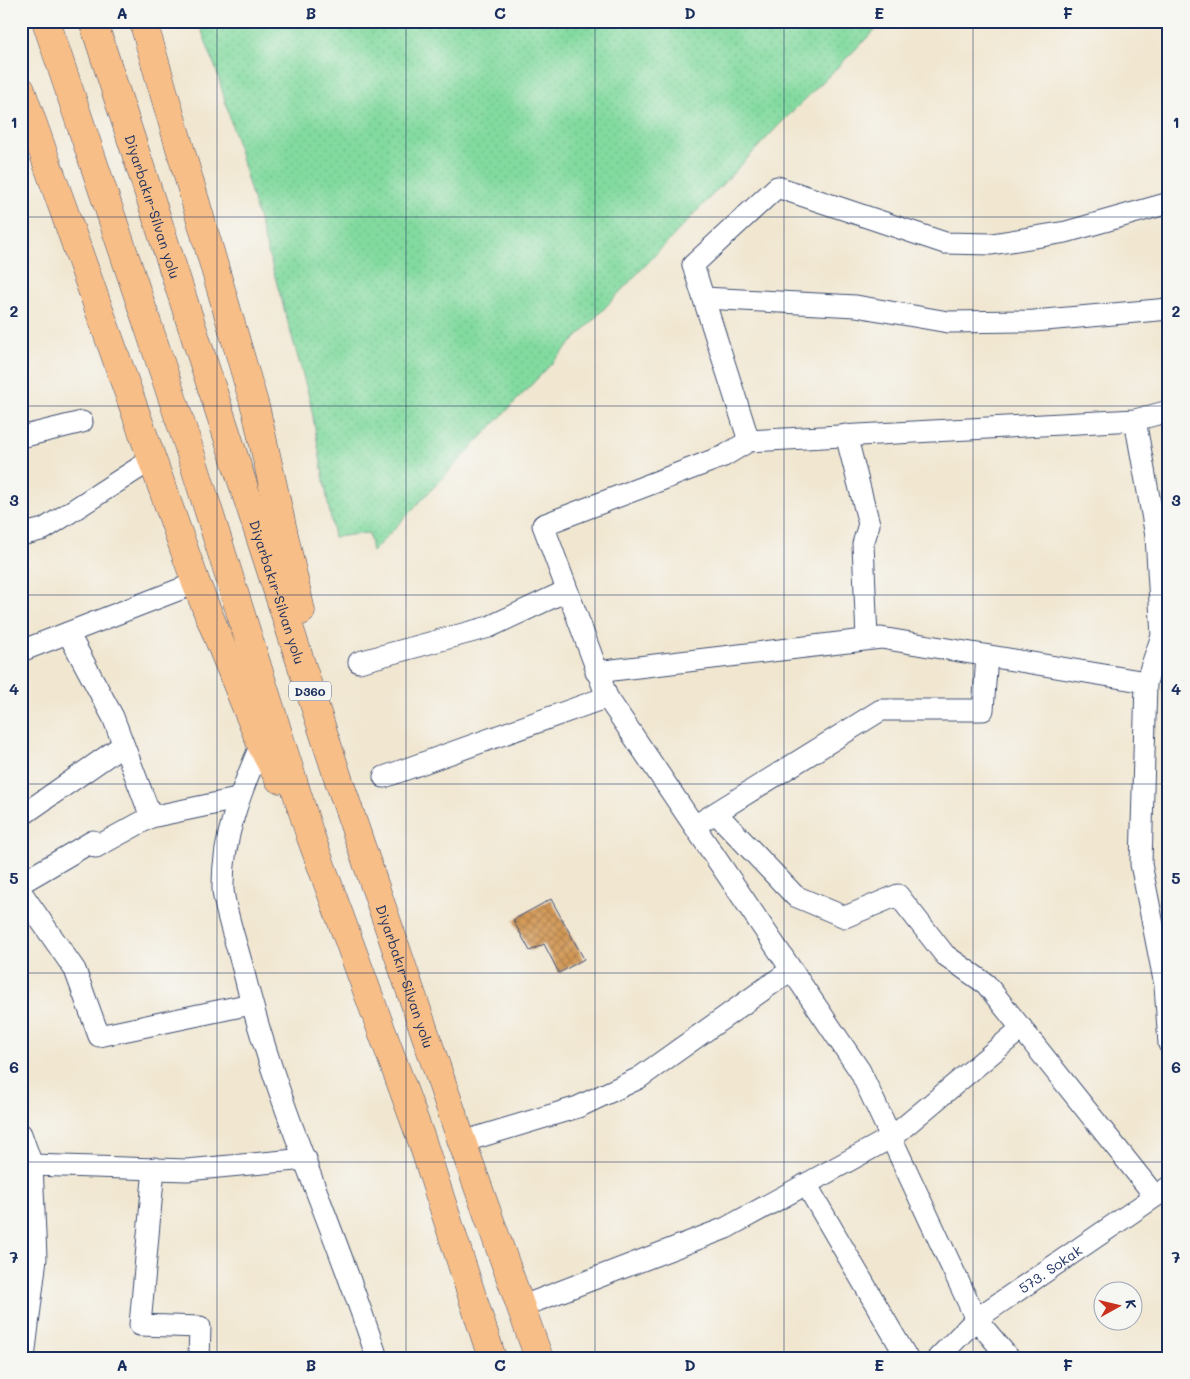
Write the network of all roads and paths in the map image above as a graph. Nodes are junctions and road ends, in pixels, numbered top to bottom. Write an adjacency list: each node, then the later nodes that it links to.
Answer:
1 (46, 21): 36 (highway, D360)
2 (93, 21): 30 (highway, Diyarbakır-Silvan yolu / D360)
3 (143, 21): 30 (highway)
4 (21, 90): 14 (highway)
5 (1169, 203): 6 (street)
6 (704, 298): 7 (street); 13 (street)
7 (1169, 309)
8 (1169, 411): 9 (street)
9 (1135, 420): 11 (street); 19 (street)
10 (82, 422): 12 (street)
11 (846, 435): 13 (street); 20 (street)
12 (21, 436)
13 (749, 441): 17 (street)
14 (151, 460): 15 (street); 16 (highway)
15 (21, 534)
16 (196, 583): 18 (street); 27 (highway)
17 (566, 591): 23 (street); 24 (street)
18 (68, 633): 21 (street); 28 (street)
19 (1166, 635): 25 (street)
20 (867, 640): 22 (street); 24 (street)
21 (21, 651)
22 (987, 656): 25 (street); 32 (street)
23 (359, 662)
24 (596, 672): 26 (street)
25 (1146, 682): 39 (street)
26 (607, 697): 29 (street); 35 (street)
27 (261, 744): 31 (street); 36 (highway)
28 (123, 745): 33 (street); 34 (street)
29 (384, 777)
30 (339, 781): 46 (highway, Diyarbakır-Silvan yolu / D360)
31 (237, 799): 34 (street); 41 (street)
32 (716, 813): 35 (street); 42 (street)
33 (21, 816)
34 (151, 817): 37 (street)
35 (694, 827): 40 (street)
36 (310, 835): 57 (highway, D360)
37 (21, 883)
38 (21, 892): 41 (street)
39 (1163, 947): 43 (street)
40 (791, 970): 45 (street); 46 (street)
41 (251, 1004): 47 (street)
42 (1022, 1028): 45 (street); 51 (street)
43 (1169, 1044)
44 (21, 1134): 48 (street)
45 (892, 1137): 50 (street); 53 (street)
46 (462, 1142): 52 (highway, Diyarbakır-Silvan yolu / D360)
47 (306, 1159): 49 (street); 56 (street)
48 (32, 1165): 49 (street); 54 (street)
49 (154, 1168): 55 (street)
50 (806, 1184): 52 (street); 59 (street)
51 (1162, 1191): 53 (street, 573. Sokak)
52 (522, 1306): 58 (highway, Diyarbakır-Silvan yolu / D360)
53 (976, 1318): 60 (street, 573. Sokak); 61 (street)
54 (24, 1358)
55 (199, 1358)
56 (377, 1358)
57 (492, 1358)
58 (539, 1358)
59 (907, 1358)
60 (938, 1358)
61 (1009, 1358)

